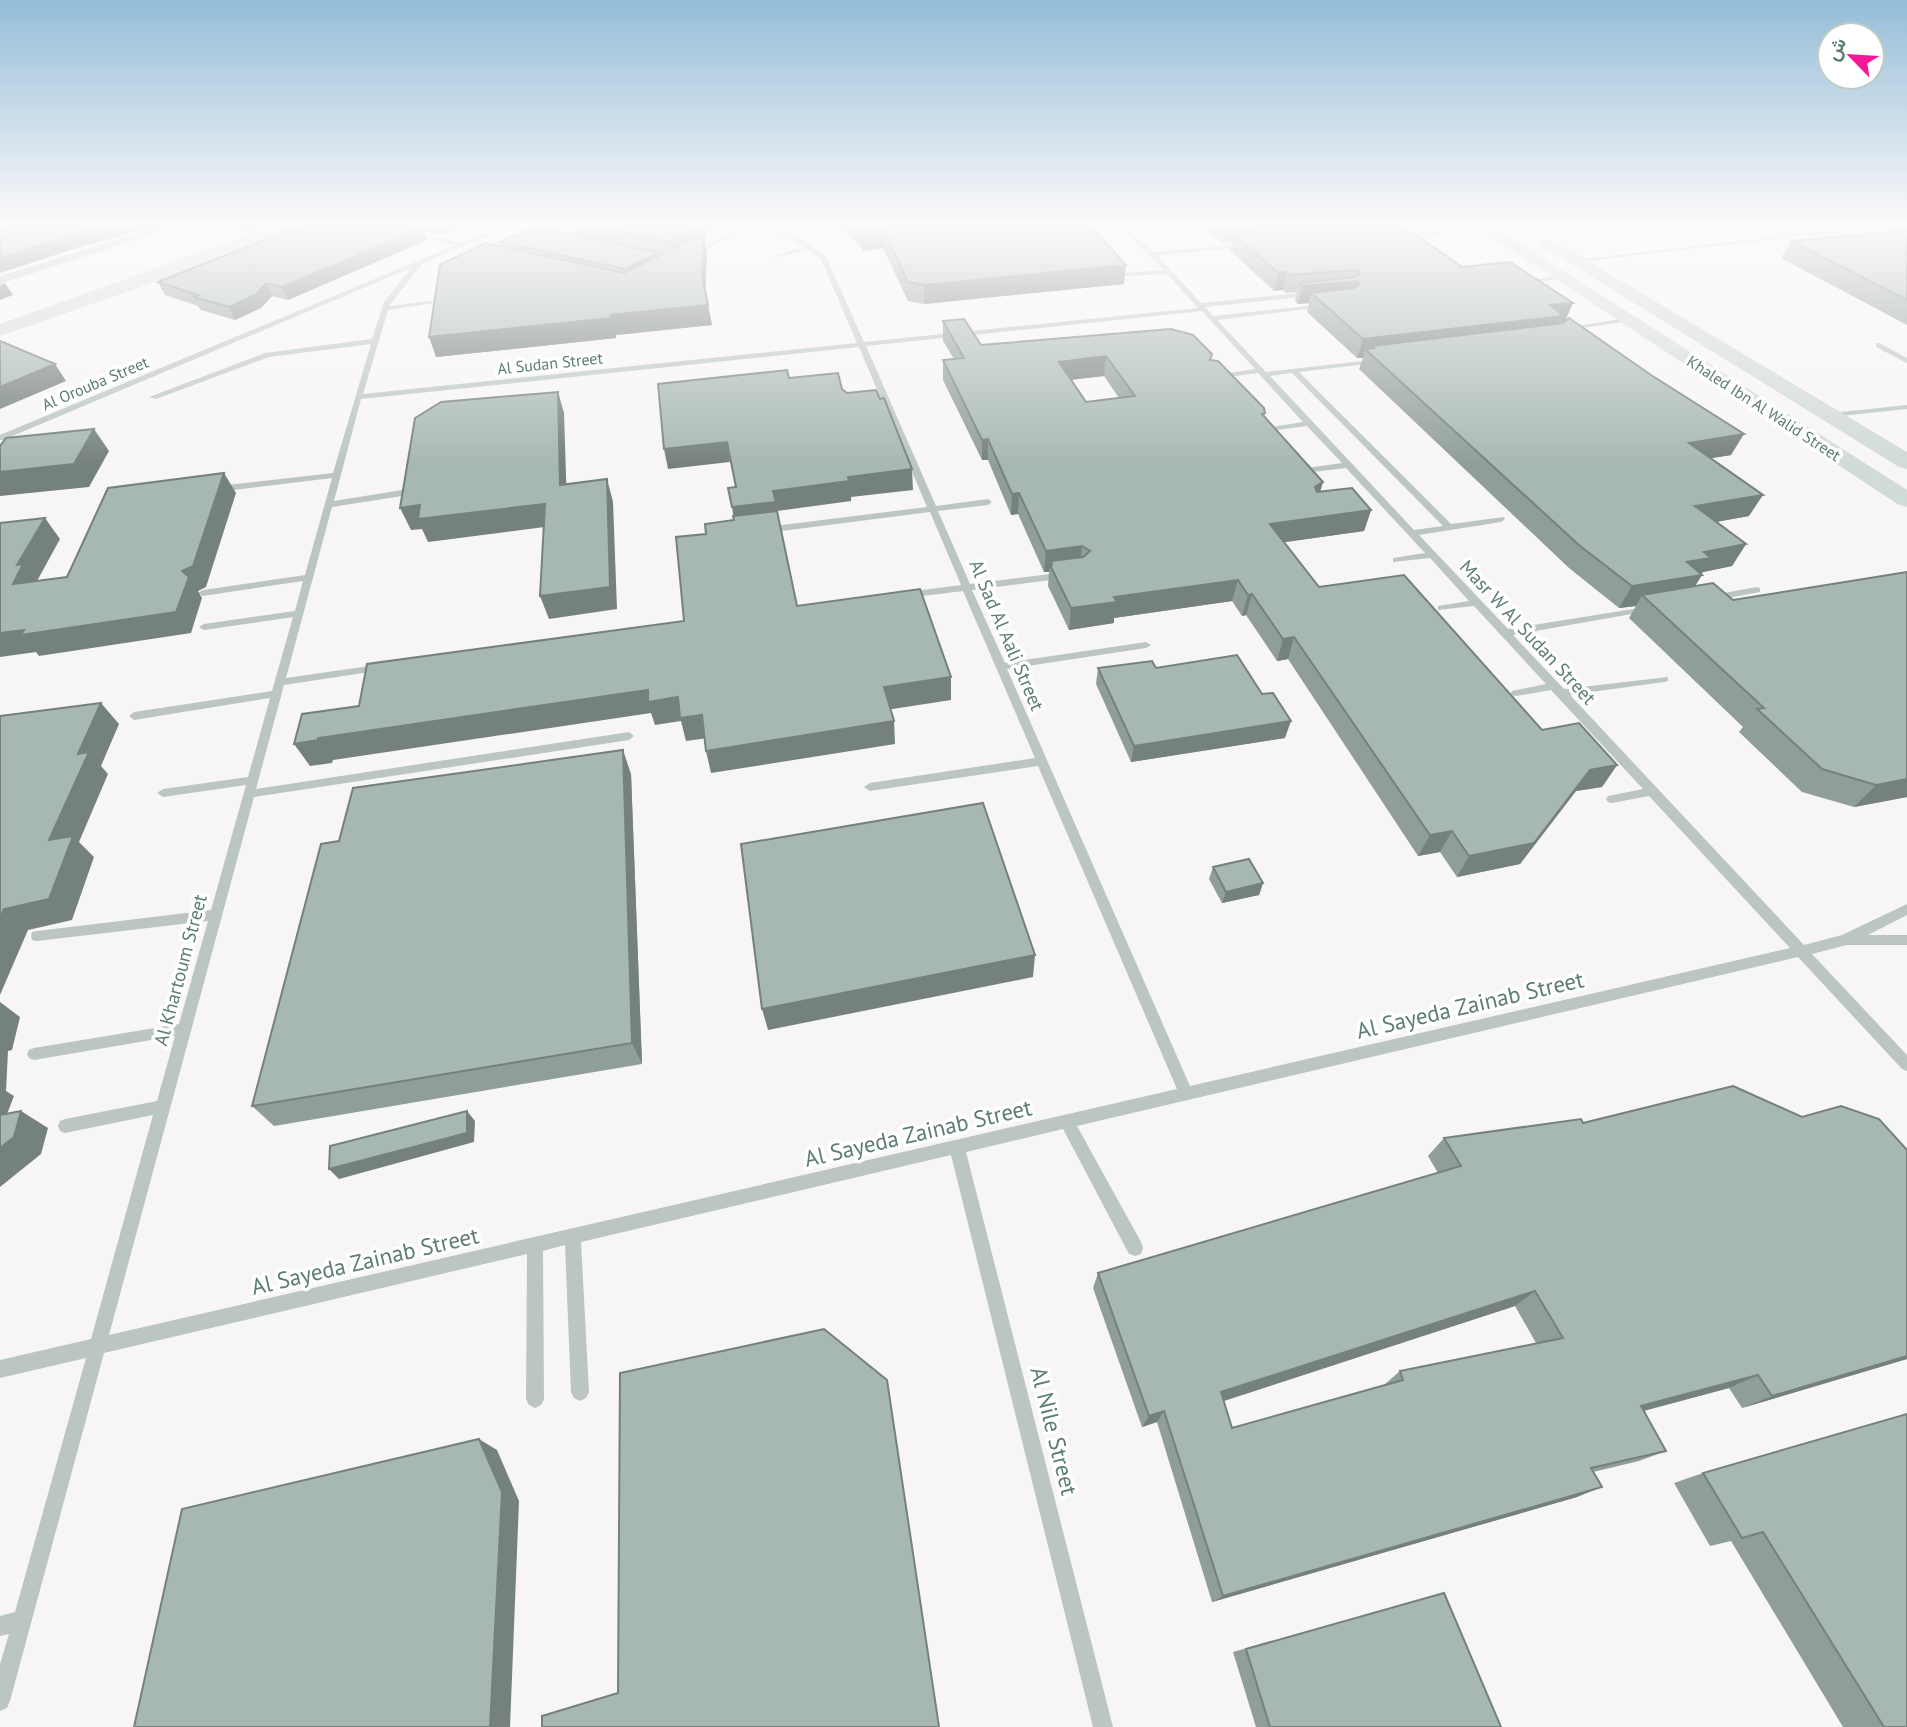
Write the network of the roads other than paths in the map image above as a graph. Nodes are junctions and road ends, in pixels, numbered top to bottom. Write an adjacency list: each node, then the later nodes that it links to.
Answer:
1 (32, 306): 12 (main road)
2 (60, 306): 16 (main road)
3 (315, 306): 33 (lane, Al Orouba Street)
4 (407, 306): 11 (lane)
5 (845, 306): 18 (lane, Al Sad Al Aali Street)
6 (1214, 306): 10 (lane, Al Sudan Street)
7 (1321, 306): 13 (lane)
8 (1605, 306): 14 (main road, Khaled Ibn Al Walid Street)
9 (1651, 306): 30 (main road, Khaled Ibn Al Walid Street)
10 (1202, 307): 13 (lane, Masr W Al Sudan Street); 18 (lane, Al Sudan Street)
11 (385, 308): 17 (lane, Al Khartoum Street)
12 (0, 317)
13 (1213, 318): 23 (lane, Masr W Al Sudan Street)
14 (1627, 320): 15 (lane); 41 (main road, Khaled Ibn Al Walid Street)
15 (1581, 326)
16 (0, 330)
17 (375, 341): 25 (lane); 26 (lane, Al Khartoum Street)
18 (863, 345): 26 (lane, Al Sudan Street); 27 (lane, Al Sad Al Aali Street)
19 (1879, 345): 21 (lane)
20 (1390, 359): 22 (lane)
21 (1907, 361)
22 (1294, 371): 23 (lane); 47 (lane)
23 (1263, 372): 24 (lane); 31 (lane, Masr W Al Sudan Street)
24 (1212, 377)
25 (153, 397)
26 (358, 397): 37 (lane, Al Khartoum Street)
27 (888, 403): 28 (lane); 45 (lane, Al Sad Al Aali Street)
28 (876, 404)
29 (1907, 407): 30 (lane)
30 (1831, 415): 34 (main road, Khaled Ibn Al Walid Street)
31 (1310, 423): 32 (lane); 35 (lane, Masr W Al Sudan Street)
32 (1265, 430)
33 (0, 438)
34 (1907, 462)
35 (1349, 465): 36 (lane); 40 (lane, Masr W Al Sudan Street)
36 (1299, 472)
37 (336, 475): 38 (lane); 44 (lane, Al Khartoum Street)
38 (203, 490)
39 (402, 493): 44 (lane)
40 (1381, 499): 42 (lane); 49 (lane, Masr W Al Sudan Street)
41 (1907, 500)
42 (1368, 501)
43 (988, 502): 45 (lane)
44 (328, 505): 53 (lane, Al Khartoum Street)
45 (934, 509): 48 (lane); 54 (lane, Al Sad Al Aali Street)
46 (1501, 519): 47 (lane)
47 (1449, 527): 49 (lane)
48 (761, 530)
49 (1412, 533): 50 (lane, Masr W Al Sudan Street)
50 (1432, 555): 51 (lane); 59 (lane, Masr W Al Sudan Street)
51 (1396, 560)
52 (1080, 573): 54 (lane)
53 (308, 577): 56 (lane); 62 (lane, Al Khartoum Street)
54 (967, 586): 57 (lane); 67 (lane, Al Sad Al Aali Street)
55 (1757, 590): 58 (lane)
56 (203, 593)
57 (890, 597)
58 (1704, 599)
59 (1477, 603): 61 (lane); 64 (lane, Masr W Al Sudan Street)
60 (1664, 606): 64 (lane)
61 (1441, 608)
62 (298, 613): 63 (lane); 69 (lane, Al Khartoum Street)
63 (204, 628)
64 (1505, 633): 70 (lane, Masr W Al Sudan Street)
65 (1146, 645): 67 (lane)
66 (390, 666): 69 (lane)
67 (1002, 667): 74 (lane, Al Sad Al Aali Street)
68 (1664, 679): 70 (lane)
69 (278, 688): 72 (lane); 75 (lane, Al Khartoum Street)
70 (1558, 690): 71 (lane); 77 (lane, Masr W Al Sudan Street)
71 (1516, 693)
72 (134, 716)
73 (629, 736): 79 (lane)
74 (1042, 761): 76 (lane); 90 (lane, Al Sad Al Aali Street)
75 (253, 779): 78 (lane); 79 (lane, Al Khartoum Street)
76 (870, 787)
77 (1652, 791): 80 (lane); 86 (lane, Masr W Al Sudan Street)
78 (163, 793)
79 (249, 794): 82 (lane, Al Khartoum Street)
80 (1612, 799)
81 (1907, 909): 84 (lane, Al Sayeda Zainab Street)
82 (215, 915): 83 (lane); 87 (lane, Al Khartoum Street)
83 (37, 936)
84 (1845, 940): 85 (lane, Al Sayeda Zainab Street); 86 (lane, Al Sayeda Zainab Street)
85 (1907, 940)
86 (1801, 951): 89 (lane, Masr W Al Sudan Street); 90 (lane, Al Sayeda Zainab Street)
87 (184, 1028): 88 (lane); 91 (lane, Al Khartoum Street)
88 (34, 1054)
89 (1907, 1065)
90 (1186, 1094): 92 (lane, Al Sayeda Zainab Street)
91 (162, 1107): 93 (lane); 98 (lane, Al Khartoum Street)
92 (1068, 1121): 94 (lane, Al Sayeda Zainab Street); 97 (lane)
93 (65, 1126)
94 (957, 1147): 95 (lane, Al Sayeda Zainab Street); 105 (lane, Al Nile Street)
95 (573, 1236): 96 (lane, Al Sayeda Zainab Street); 100 (lane)
96 (535, 1245): 98 (lane, Al Sayeda Zainab Street); 101 (lane)
97 (1135, 1248)
98 (96, 1347): 99 (lane, Al Sayeda Zainab Street); 102 (lane, Al Khartoum Street)
99 (0, 1369)
100 (580, 1392)
101 (536, 1399)
102 (22, 1620): 103 (lane); 104 (lane, Al Khartoum Street)
103 (0, 1626)
104 (0, 1700)
105 (1102, 1727)

